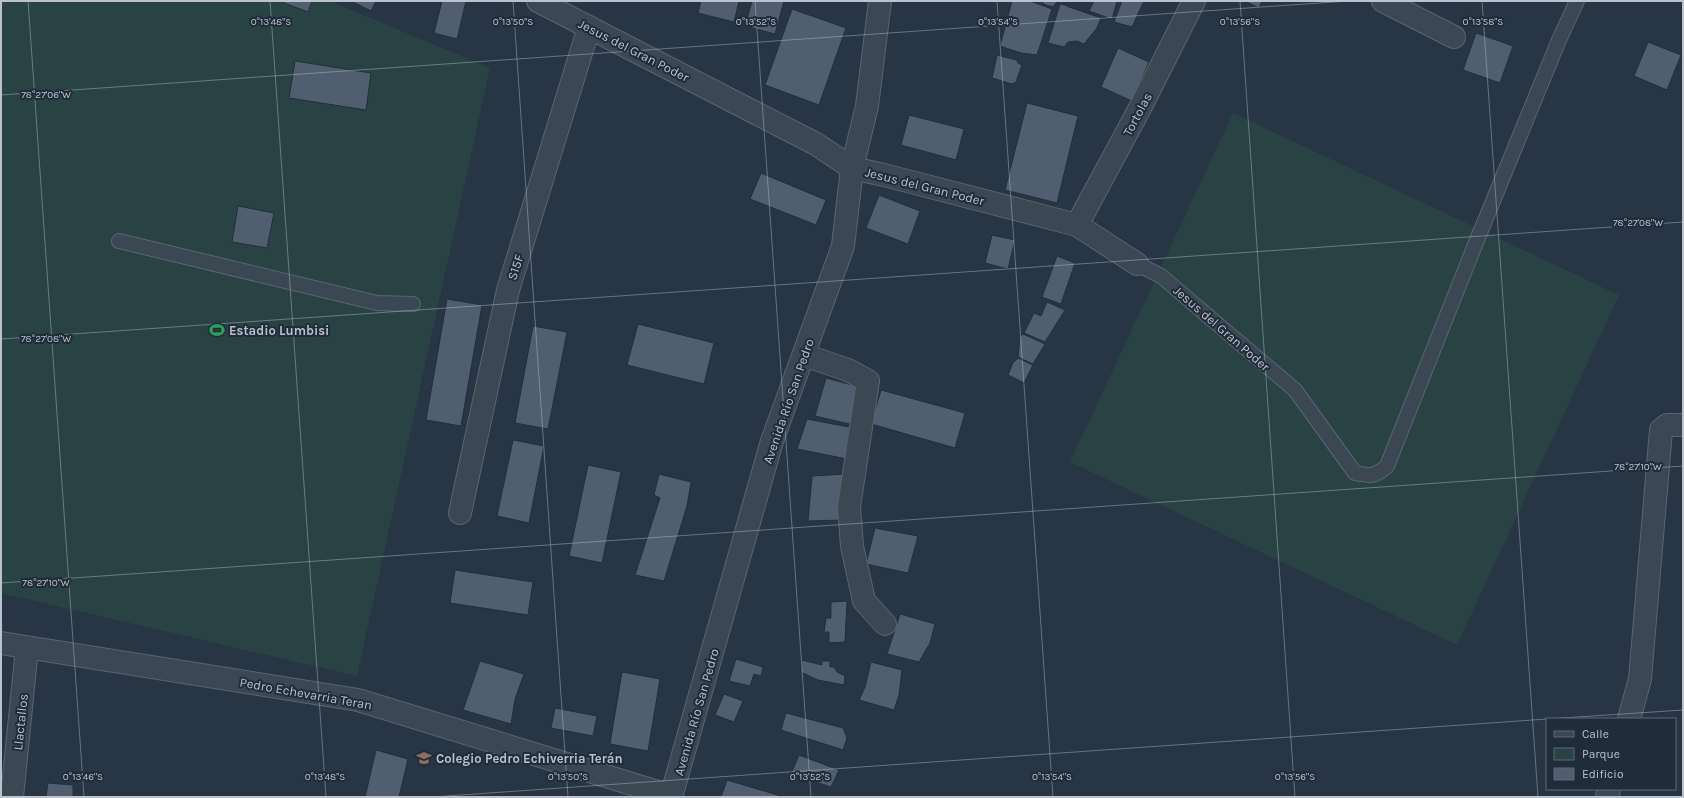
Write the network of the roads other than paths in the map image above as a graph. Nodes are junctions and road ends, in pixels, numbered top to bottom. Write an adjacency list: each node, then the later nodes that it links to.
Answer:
1 (538, 1): 6 (street, Jesus del Gran Poder)
2 (880, 1): 8 (street, Avenida Río San Pedro)
3 (1194, 1): 9 (street, Tortolas)
4 (1382, 1): 7 (street)
5 (1577, 1): 11 (lane, Jesus del Gran Poder)
6 (589, 27): 8 (street, Jesus del Gran Poder); 15 (street, S15F)
7 (1454, 37)
8 (852, 168): 9 (street, Jesus del Gran Poder); 13 (street, Avenida Río San Pedro)
9 (1077, 225): 11 (street, Jesus del Gran Poder)
10 (119, 241): 12 (lane)
11 (1137, 264)
12 (413, 304)
13 (804, 354): 16 (street); 21 (street, Avenida Río San Pedro)
14 (1683, 425): 19 (street)
15 (460, 512)
16 (885, 624)
17 (1, 643): 18 (street, Pedro Echevarria Teran)
18 (27, 648): 20 (street, Llactallos); 21 (street, Pedro Echevarria Teran)
19 (1628, 718)
20 (12, 797)
21 (671, 797)

